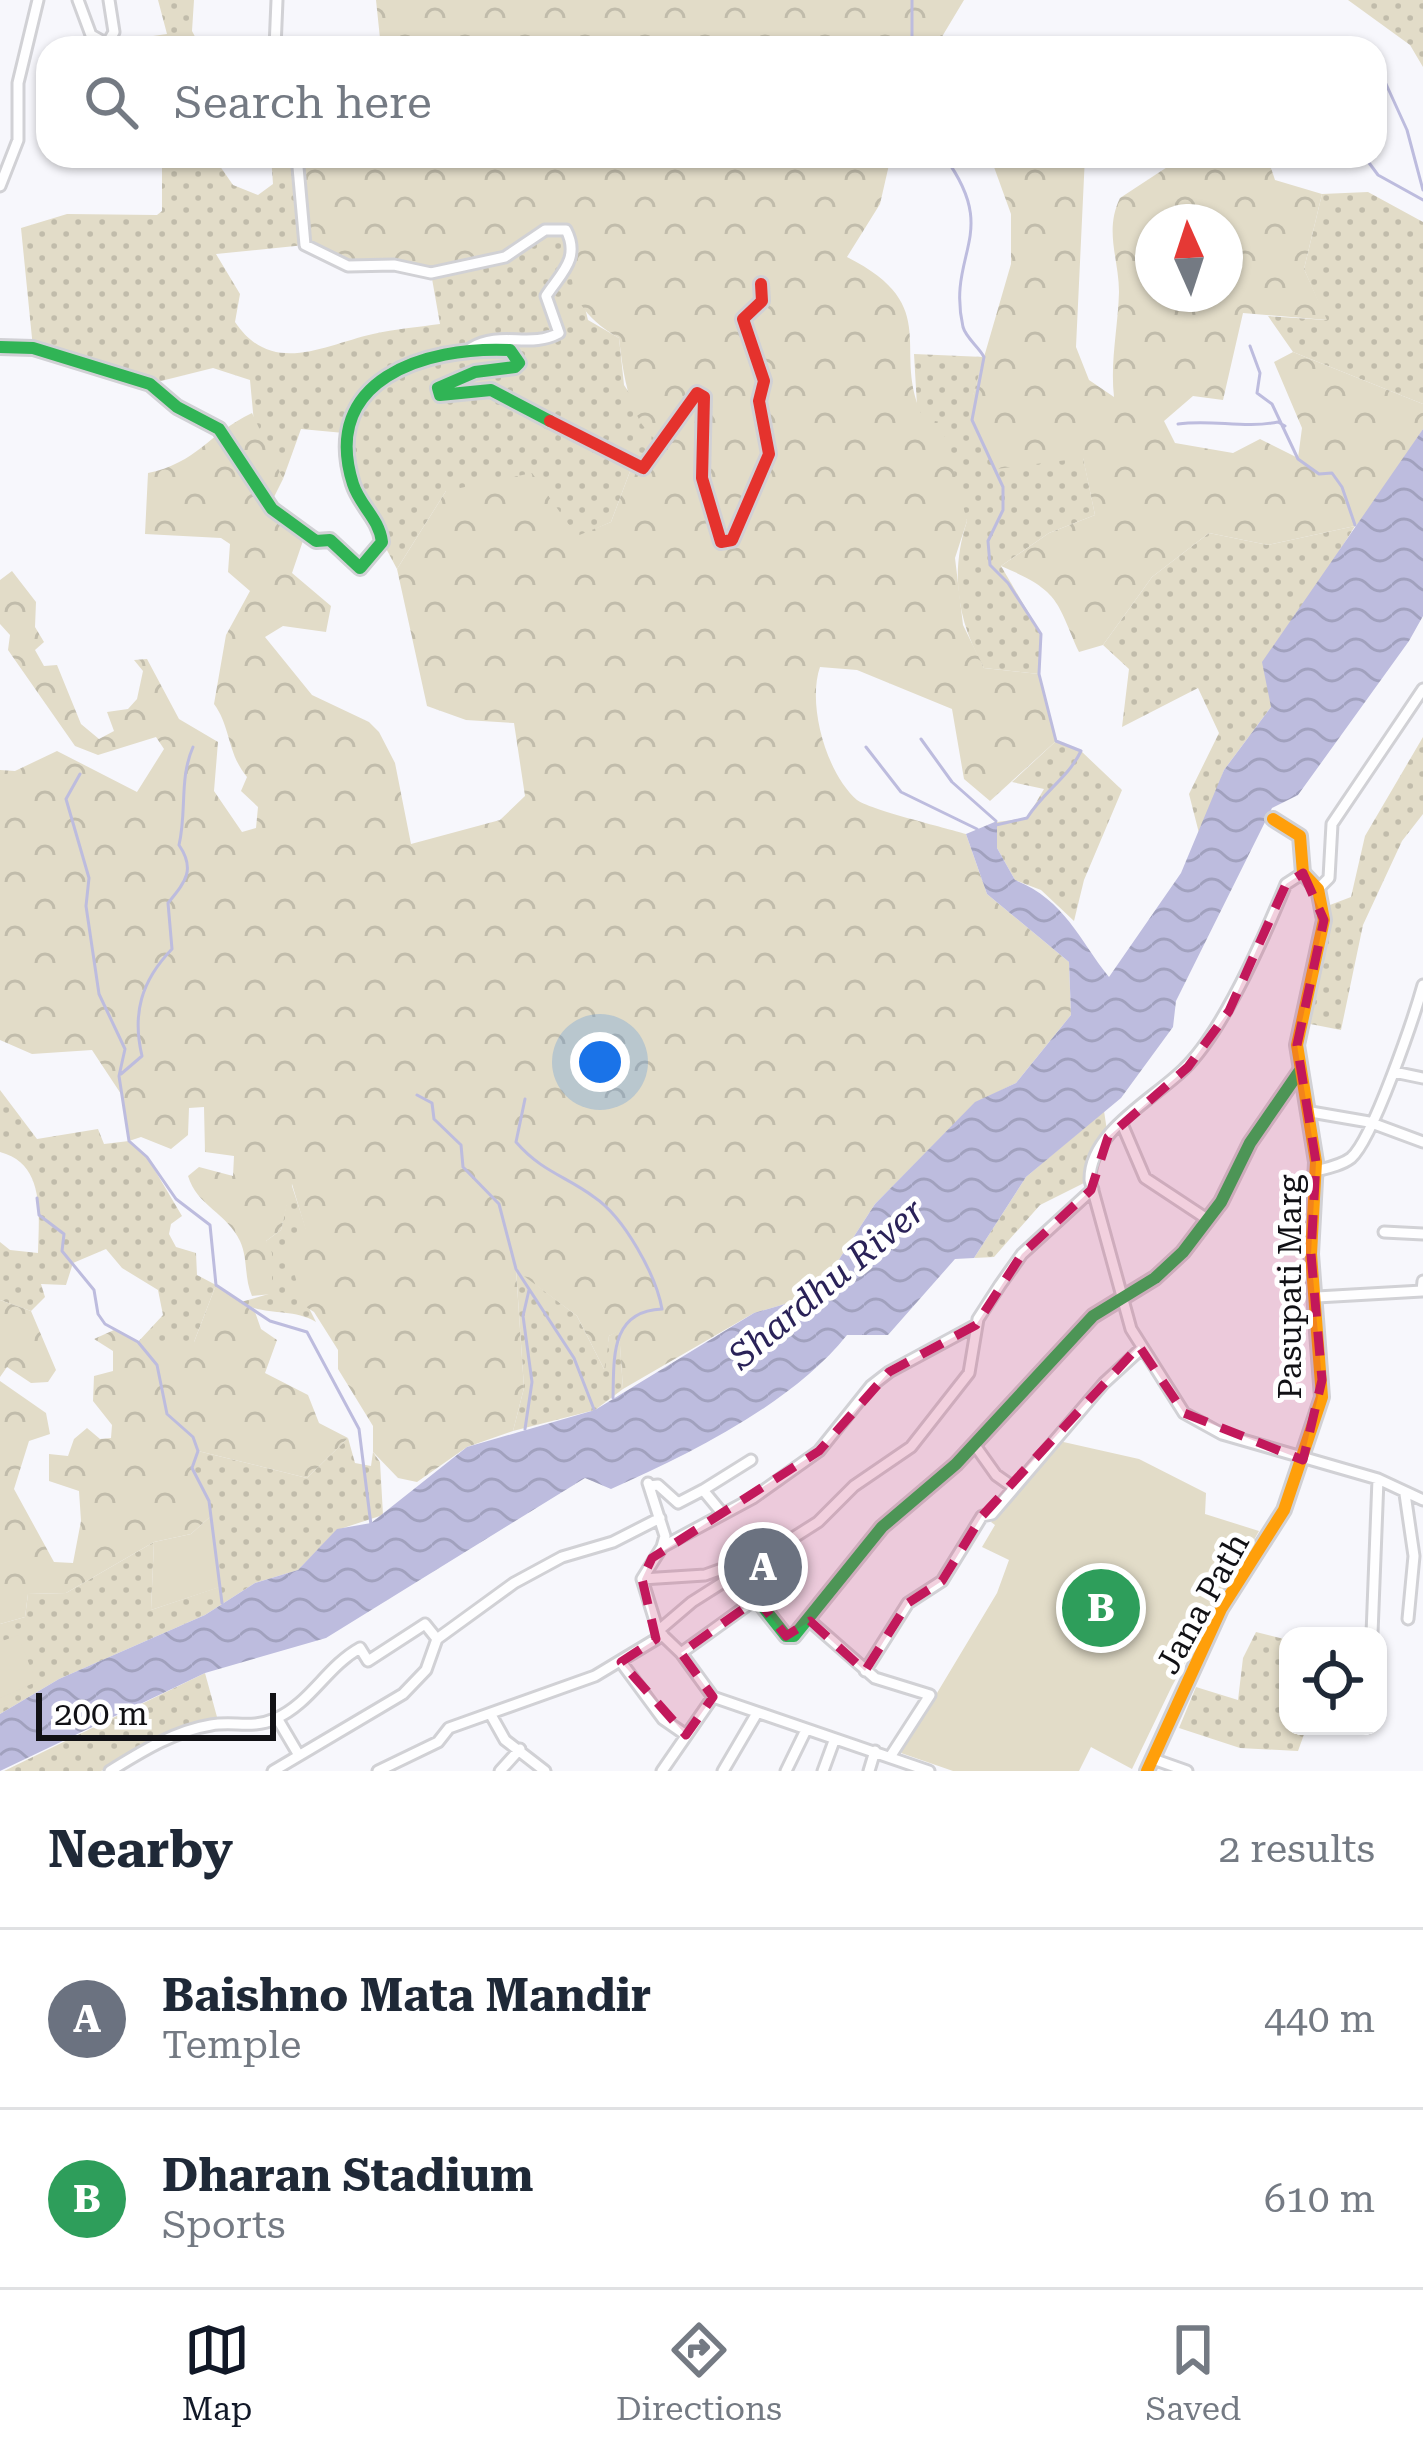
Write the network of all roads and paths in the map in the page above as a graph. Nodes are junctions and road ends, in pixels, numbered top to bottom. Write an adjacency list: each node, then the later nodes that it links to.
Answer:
1 (38, 0): 9 (street)
2 (78, 0): 5 (street)
3 (277, 0): 7 (street)
4 (110, 5): 6 (street)
5 (96, 36)
6 (113, 36)
7 (276, 36)
8 (298, 168): 12 (street)
9 (0, 187)
10 (761, 284): 12 (street)
11 (0, 347): 12 (street)
12 (471, 348)
13 (1423, 689): 16 (street)
14 (1273, 818): 15 (street)
15 (1303, 874): 16 (street); 24 (street)
16 (1318, 889): 19 (street)
17 (1423, 985): 18 (street)
18 (1418, 1024): 20 (street)
19 (1299, 1072): 22 (street); 28 (street)
20 (1394, 1072): 21 (street); 23 (street)
21 (1423, 1078)
22 (1311, 1112): 23 (street); 26 (street, Pasupati Marg)
23 (1370, 1122): 25 (street); 26 (street)
24 (1122, 1124): 27 (street); 28 (street)
25 (1423, 1142)
26 (1316, 1171): 33 (street, Pasupati Marg)
27 (1093, 1189): 32 (street); 34 (street)
28 (1207, 1220): 32 (street)
29 (1384, 1232): 30 (street)
30 (1423, 1234)
31 (1423, 1281): 33 (street)
32 (1122, 1297): 35 (street); 36 (street)
33 (1317, 1297): 38 (street, Pasupati Marg)
34 (976, 1325): 44 (street); 47 (street)
35 (1141, 1349): 38 (street); 40 (street)
36 (974, 1444): 40 (street); 52 (street)
37 (751, 1460): 41 (street)
38 (1303, 1460): 39 (street); 70 (street, Jana Path)
39 (1378, 1480): 42 (street); 53 (street)
40 (1013, 1486): 58 (street)
41 (703, 1490): 44 (street); 45 (street)
42 (1405, 1494): 43 (street); 51 (street)
43 (1423, 1500)
44 (722, 1513): 46 (street)
45 (660, 1517): 46 (street); 55 (street)
46 (662, 1547): 49 (street)
47 (761, 1556): 48 (street); 49 (street)
48 (737, 1574): 50 (street); 54 (street)
49 (642, 1584): 54 (street)
50 (756, 1599): 52 (street); 56 (street)
51 (1408, 1619)
52 (810, 1621): 58 (street)
53 (1372, 1627)
54 (660, 1633): 56 (street); 57 (street)
55 (437, 1639): 62 (street); 68 (street)
56 (681, 1653): 59 (street)
57 (621, 1662): 61 (street); 64 (street)
58 (865, 1671): 69 (street)
59 (713, 1697): 60 (street); 64 (street)
60 (757, 1713): 63 (street); 77 (street)
61 (491, 1715): 66 (street); 73 (street)
62 (278, 1718): 68 (street); 71 (street)
63 (805, 1732): 65 (street); 78 (street)
64 (686, 1735): 76 (street)
65 (834, 1741): 67 (street); 79 (street)
66 (520, 1749): 74 (street); 75 (street)
67 (875, 1751): 69 (street); 80 (street)
68 (297, 1753): 72 (street)
69 (890, 1757): 81 (street)
70 (1150, 1765): 82 (street)
71 (110, 1771)
72 (273, 1771)
73 (378, 1771)
74 (500, 1771)
75 (545, 1771)
76 (662, 1771)
77 (724, 1771)
78 (786, 1771)
79 (823, 1771)
80 (869, 1771)
81 (929, 1771)
82 (1187, 1771)

